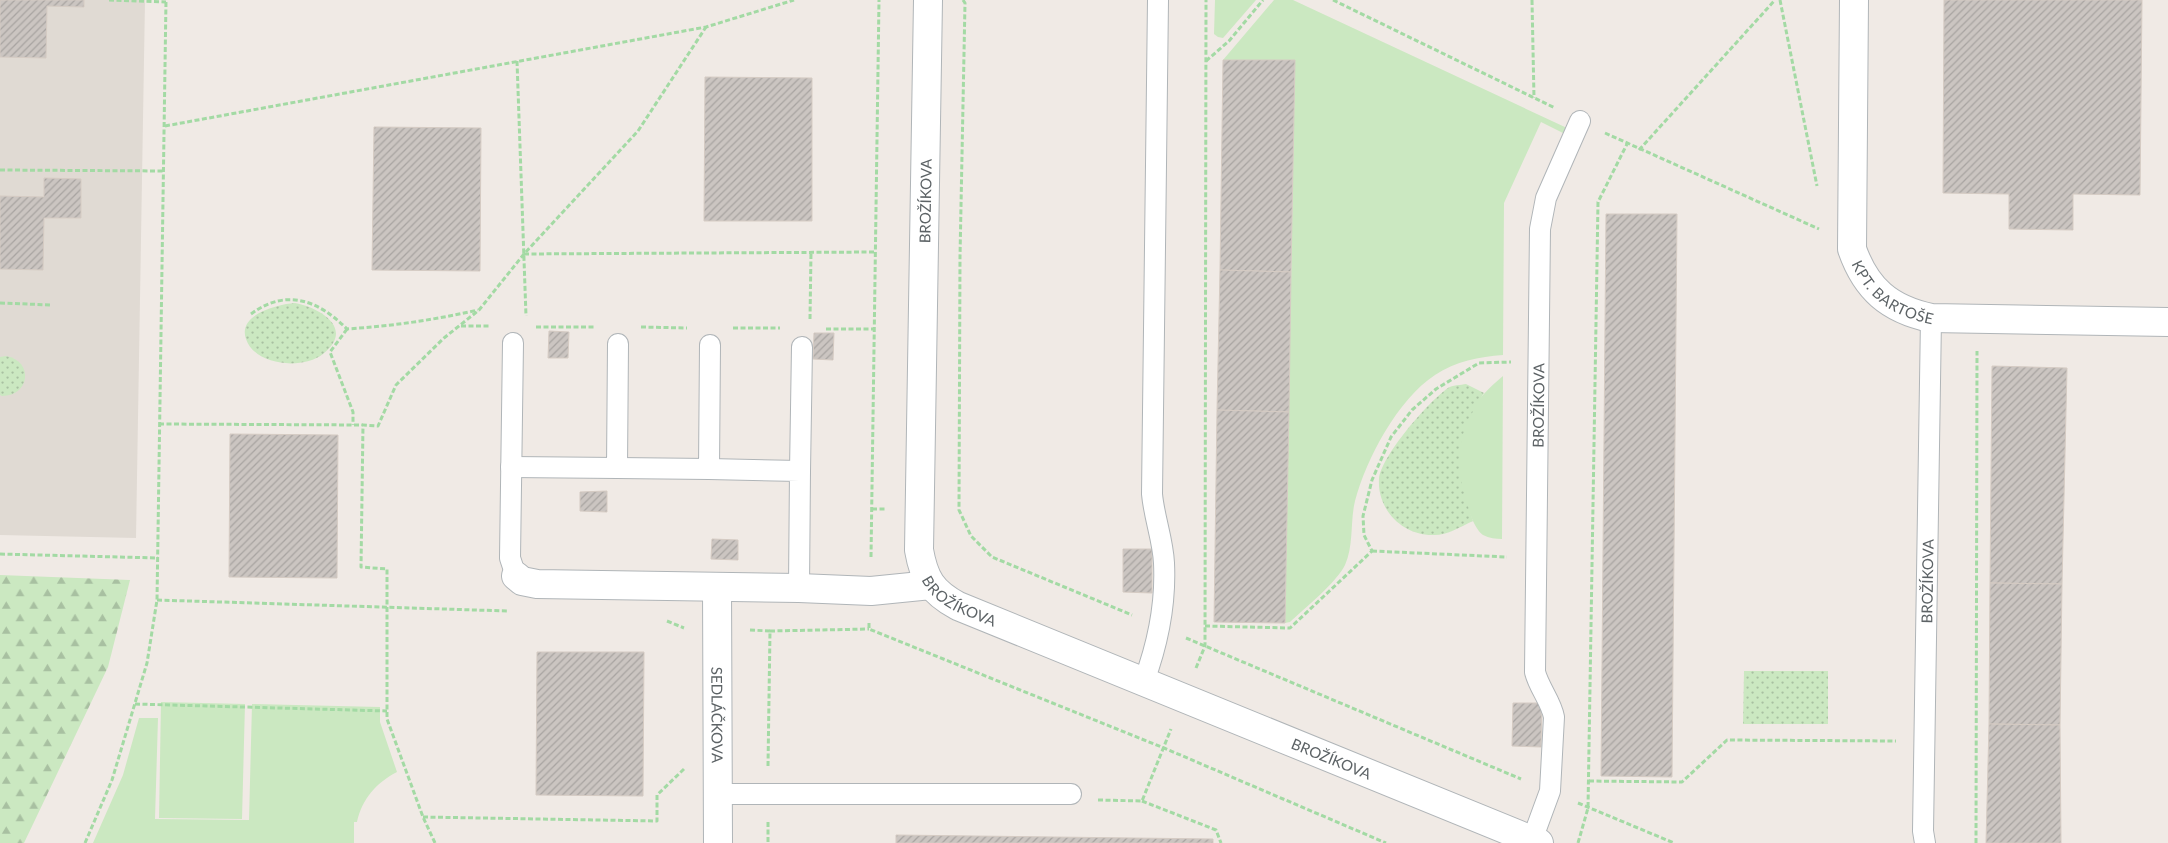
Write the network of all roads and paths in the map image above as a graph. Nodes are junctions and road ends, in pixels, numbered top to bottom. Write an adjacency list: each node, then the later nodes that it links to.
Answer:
1 (109, 0): 14 (path)
2 (794, 0): 15 (path)
3 (879, 0): 28 (path)
4 (928, 0): 57 (street, BROŽÍKOVA)
5 (963, 0): 65 (path)
6 (1158, 0): 65 (lane)
7 (1206, 0): 17 (path)
8 (1263, 0): 17 (path)
9 (1333, 0): 18 (path)
10 (1532, 0): 18 (path)
11 (1775, 0): 22 (path)
12 (1780, 0): 25 (path)
13 (1854, 0): 35 (street, KPT. BARTOŠE)
14 (166, 1): 20 (path)
15 (706, 27): 16 (path); 29 (path)
16 (517, 61): 20 (path); 29 (path)
17 (1206, 61): 64 (path)
18 (1534, 98): 19 (path)
19 (1580, 121): 21 (path); 44 (lane, BROŽÍKOVA)
20 (165, 126): 24 (path)
21 (1627, 144): 22 (path); 74 (path)
22 (1639, 150): 26 (path)
23 (0, 170): 24 (path)
24 (164, 171): 45 (path)
25 (1818, 192)
26 (1804, 222)
27 (811, 252): 28 (path); 29 (path); 38 (path)
28 (876, 252): 60 (path)
29 (524, 254): 32 (path); 34 (path)
30 (0, 303): 31 (path)
31 (52, 305)
32 (479, 310): 37 (path); 47 (path)
33 (251, 314): 37 (path)
34 (526, 318)
35 (1931, 318): 36 (street, KPT. BARTOŠE); 71 (lane, BROŽÍKOVA)
36 (2168, 322)
37 (346, 329): 46 (path)
38 (810, 329)
39 (513, 343): 48 (lane)
40 (618, 344): 49 (lane)
41 (710, 346): 50 (lane)
42 (1977, 346): 92 (path)
43 (802, 347): 51 (lane)
44 (1538, 362): 52 (path); 55 (lane, BROŽÍKOVA)
45 (159, 424): 46 (path); 54 (path)
46 (353, 425): 47 (path)
47 (363, 425): 62 (path)
48 (511, 467): 49 (lane); 56 (lane)
49 (617, 468): 50 (lane)
50 (709, 469): 51 (lane)
51 (800, 471): 59 (lane)
52 (1372, 551): 55 (path); 64 (path)
53 (0, 554): 54 (path)
54 (158, 558): 61 (path)
55 (1536, 558): 75 (lane, BROŽÍKOVA)
56 (516, 576): 58 (street)
57 (930, 585): 60 (street); 68 (street, BROŽÍKOVA)
58 (717, 587): 59 (street); 76 (street, SEDLÁČKOVA)
59 (799, 588): 60 (street)
60 (882, 590): 66 (path)
61 (157, 600): 62 (path); 69 (path)
62 (387, 608): 63 (path); 70 (path)
63 (514, 612)
64 (1205, 626): 67 (path)
65 (1160, 627): 67 (path); 68 (lane)
66 (869, 629): 72 (path); 77 (path)
67 (1205, 646): 75 (path)
68 (1144, 682): 82 (street, BROŽÍKOVA)
69 (135, 704): 70 (path); 83 (path)
70 (387, 711): 81 (path)
71 (1924, 741): 74 (path); 91 (lane, BROŽÍKOVA)
72 (1164, 748): 79 (path); 88 (path)
73 (691, 762): 81 (path)
74 (1589, 781): 80 (path)
75 (1550, 791): 80 (path); 82 (lane, BROŽÍKOVA)
76 (718, 794): 77 (lane); 85 (street, SEDLÁČKOVA)
77 (768, 794): 78 (lane); 86 (path)
78 (1071, 794): 79 (path)
79 (1142, 801): 87 (path)
80 (1588, 808): 89 (path); 90 (path)
81 (423, 817): 84 (path)
82 (1535, 842)
83 (85, 843)
84 (435, 843)
85 (718, 843)
86 (768, 843)
87 (1221, 843)
88 (1386, 843)
89 (1578, 843)
90 (1674, 843)
91 (1925, 843)
92 (1976, 843)

